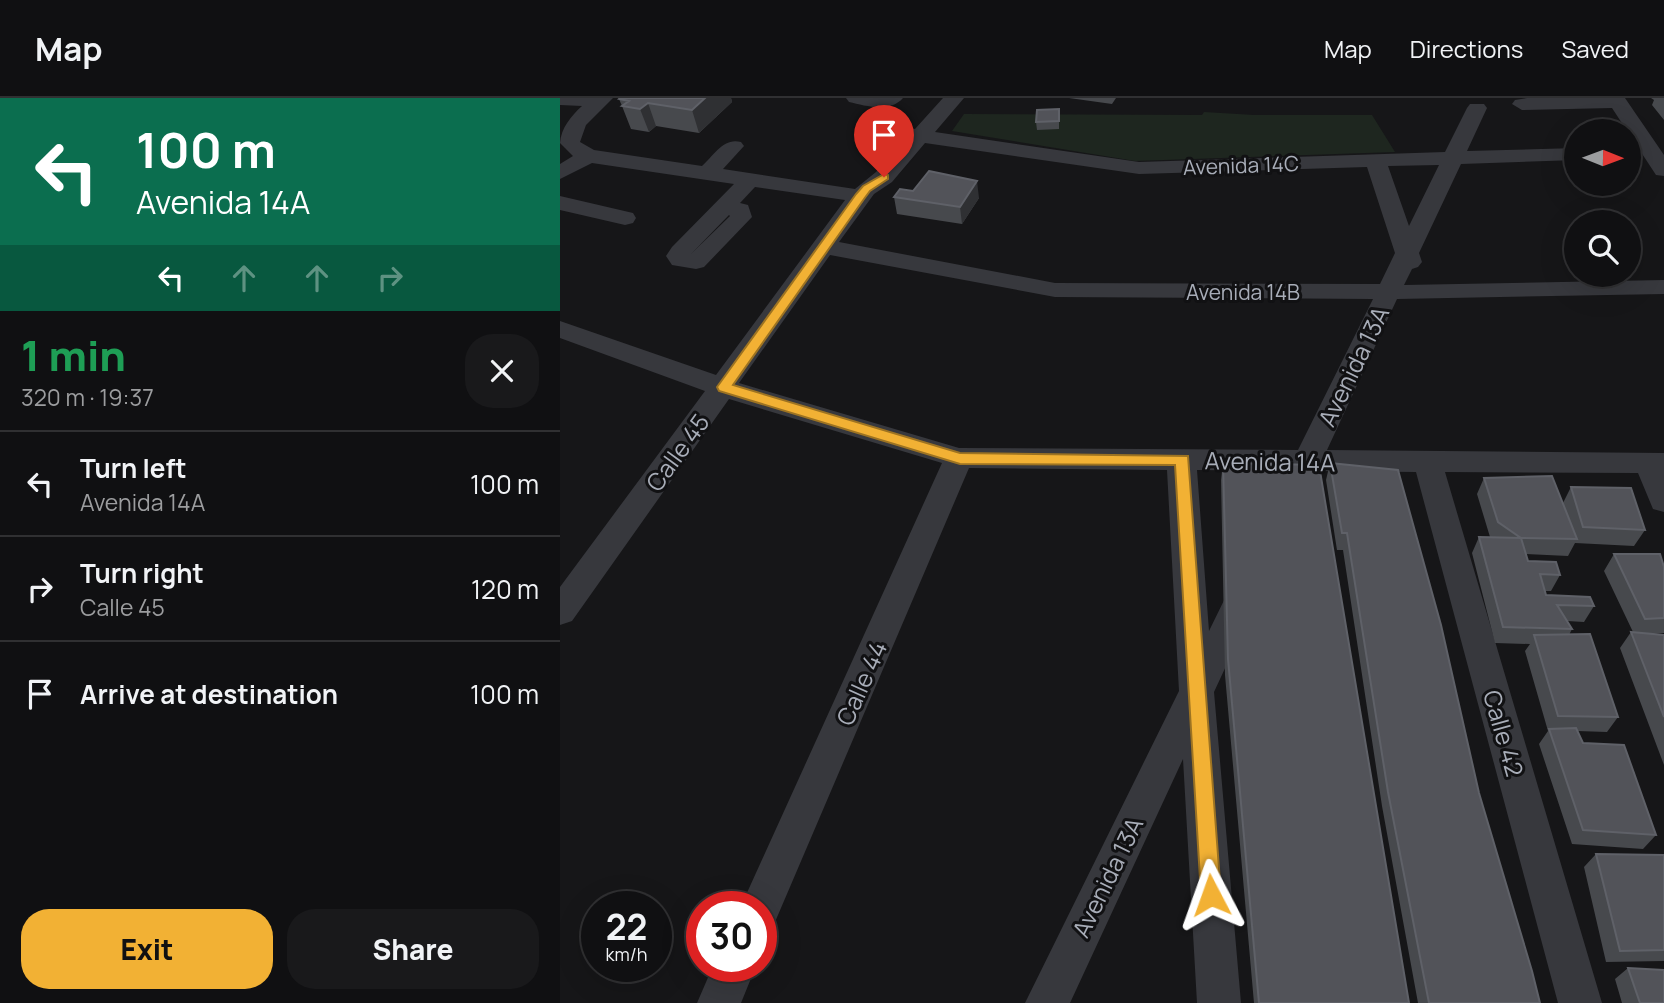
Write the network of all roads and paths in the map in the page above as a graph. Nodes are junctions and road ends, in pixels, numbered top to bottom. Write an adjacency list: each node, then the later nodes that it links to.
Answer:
1 (856, 98): 2 (street)
2 (893, 98)
3 (939, 98): 12 (street, Calle 45)
4 (954, 98): 12 (street, Calle 45)
5 (560, 99): 6 (street)
6 (601, 99): 10 (street)
7 (1616, 100): 8 (street); 15 (street)
8 (1522, 104)
9 (1476, 108): 36 (street, Avenida 13A)
10 (570, 120): 17 (street)
11 (876, 130): 12 (street, Avenida 14C)
12 (913, 135): 18 (street, Avenida 14C); 23 (street, Calle 45)
13 (734, 146): 21 (street)
14 (1642, 151): 15 (street)
15 (1651, 151): 19 (street)
16 (1564, 154): 18 (street, Avenida 14C)
17 (589, 156): 20 (street); 21 (street)
18 (1375, 160): 29 (street)
19 (1664, 170)
20 (560, 173)
21 (708, 173): 22 (street)
22 (750, 180): 23 (street); 25 (street)
23 (863, 192): 27 (street, Calle 45)
24 (560, 203): 26 (street)
25 (726, 207)
26 (625, 218)
27 (826, 247): 29 (street, Avenida 14B); 31 (street, Calle 45)
28 (1664, 287): 29 (street, Avenida 14B)
29 (1420, 292)
30 (560, 329): 31 (street, Avenida 14A)
31 (724, 387): 32 (street, Avenida 14A); 38 (street, Calle 45)
32 (960, 458): 33 (street, Avenida 14A); 41 (street, Calle 44)
33 (1182, 460): 34 (street, Avenida 14A); 45 (street)
34 (1428, 462): 35 (street, Avenida 14A); 46 (street, Calle 42)
35 (1656, 463): 37 (street)
36 (1289, 499)
37 (1664, 500)
38 (572, 575): 40 (street, Calle 45)
39 (1252, 575): 44 (street, Avenida 13A)
40 (560, 612)
41 (769, 891)
42 (728, 982): 43 (street)
43 (719, 1003)
44 (1047, 1003)
45 (1219, 1003)
46 (1580, 1003)

